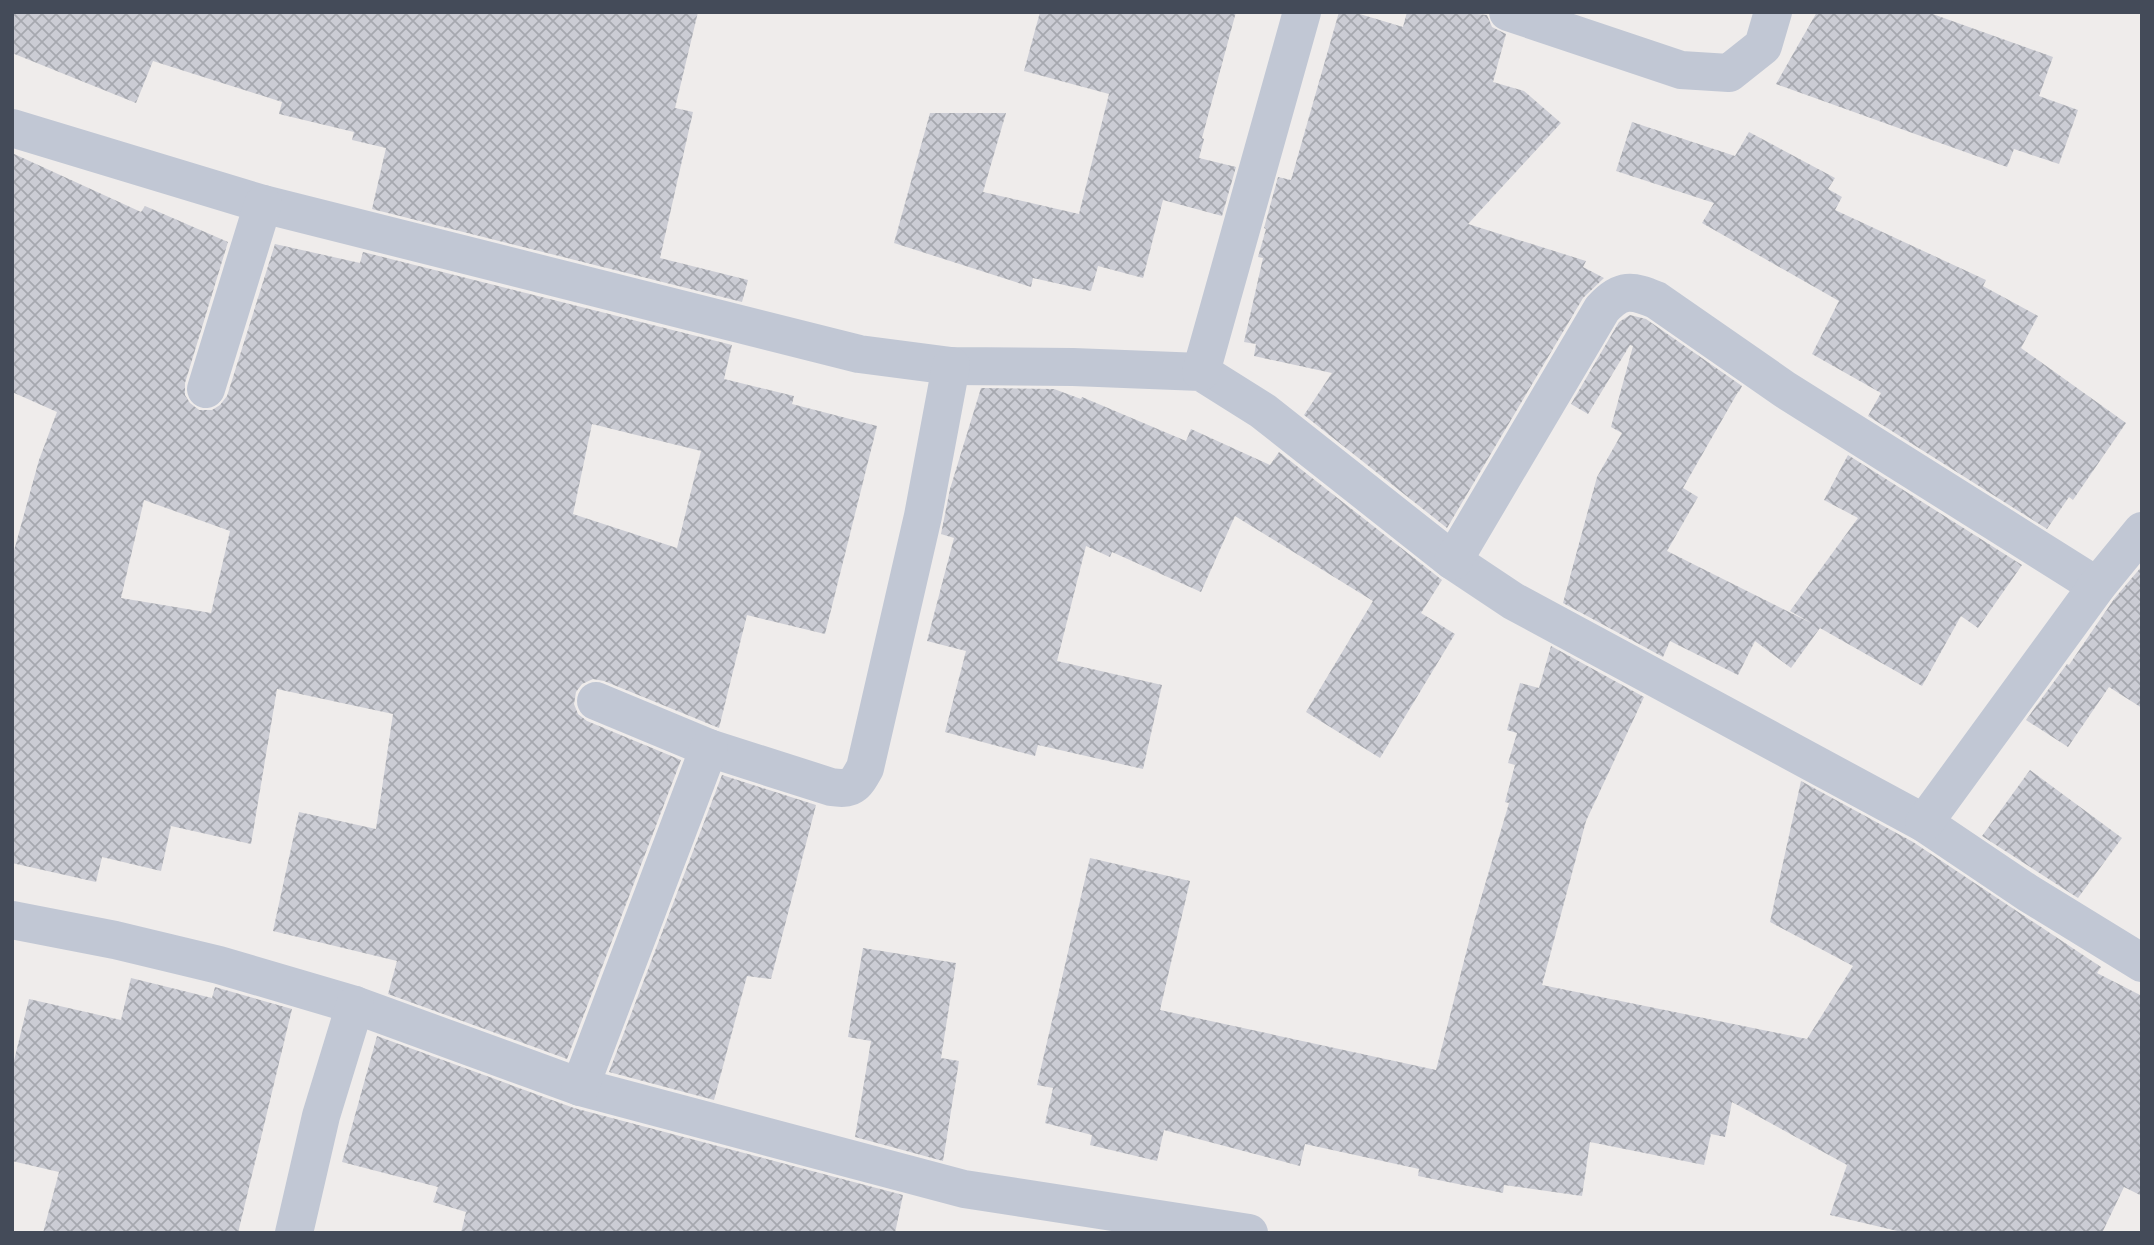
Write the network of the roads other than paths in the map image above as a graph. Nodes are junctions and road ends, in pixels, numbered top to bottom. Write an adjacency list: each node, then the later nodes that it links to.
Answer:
1 (1302, 12): 7 (street)
2 (1508, 12): 3 (street)
3 (1773, 12)
4 (12, 128): 5 (street)
5 (263, 204): 6 (street); 8 (street)
6 (951, 366): 7 (street); 13 (street)
7 (1200, 372): 10 (street)
8 (206, 389)
9 (2142, 531): 11 (street)
10 (1453, 561): 11 (street); 14 (street)
11 (2097, 586): 14 (street)
12 (596, 701): 13 (street)
13 (709, 748): 18 (street)
14 (1924, 823): 16 (street)
15 (12, 920): 17 (street)
16 (2142, 963)
17 (355, 1006): 18 (street); 19 (street)
18 (580, 1087): 20 (street)
19 (295, 1233)
20 (1249, 1233)

